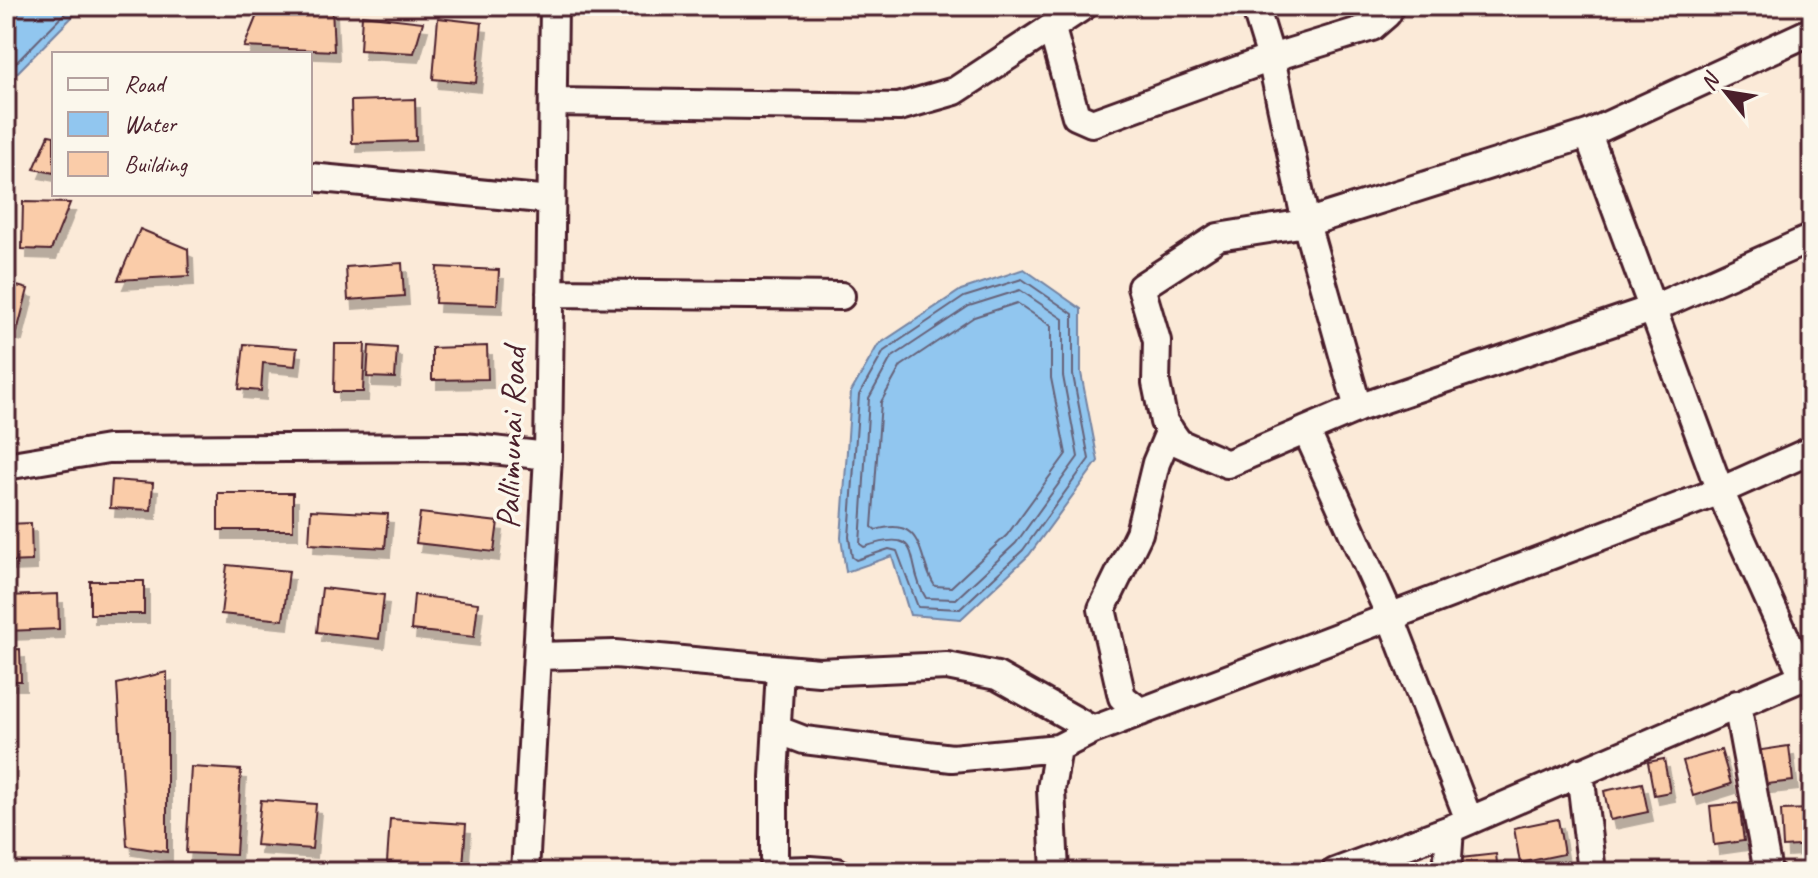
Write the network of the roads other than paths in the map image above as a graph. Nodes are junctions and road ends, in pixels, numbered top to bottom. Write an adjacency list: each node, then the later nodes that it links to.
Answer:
1 (554, 6): 8 (street, Pallimunai Road)
2 (1084, 6): 5 (street)
3 (1255, 6): 7 (street)
4 (1390, 6): 7 (street)
5 (1052, 29): 7 (street); 8 (street)
6 (1812, 31): 9 (street)
7 (1271, 58): 12 (street)
8 (553, 102): 11 (street, Pallimunai Road)
9 (1588, 134): 12 (street); 16 (street)
10 (312, 177): 11 (street)
11 (551, 200): 14 (street, Pallimunai Road)
12 (1306, 223): 17 (street); 18 (street)
13 (1812, 238): 16 (street)
14 (550, 293): 15 (street); 21 (street, Pallimunai Road)
15 (841, 296)
16 (1652, 309): 17 (street); 23 (street)
17 (1358, 408): 19 (street)
18 (1167, 426): 19 (street); 29 (street)
19 (1306, 430): 24 (street)
20 (1812, 450): 23 (street)
21 (548, 456): 22 (street); 25 (street, Pallimunai Road)
22 (6, 466)
23 (1720, 491): 24 (street); 27 (street)
24 (1391, 618): 29 (street); 34 (street)
25 (537, 656): 26 (street); 35 (street, Pallimunai Road)
26 (780, 670): 30 (street); 31 (street)
27 (1808, 674): 28 (street)
28 (1737, 704): 33 (street); 42 (street)
29 (1141, 712): 31 (street)
30 (778, 730): 32 (street); 36 (street)
31 (1093, 730): 32 (street)
32 (1058, 748): 38 (street)
33 (1580, 772): 34 (street); 41 (street)
34 (1460, 824): 39 (street); 40 (street)
35 (525, 872)
36 (774, 872): 37 (street)
37 (837, 872)
38 (1055, 872)
39 (1335, 872)
40 (1447, 872)
41 (1592, 872)
42 (1768, 872)

